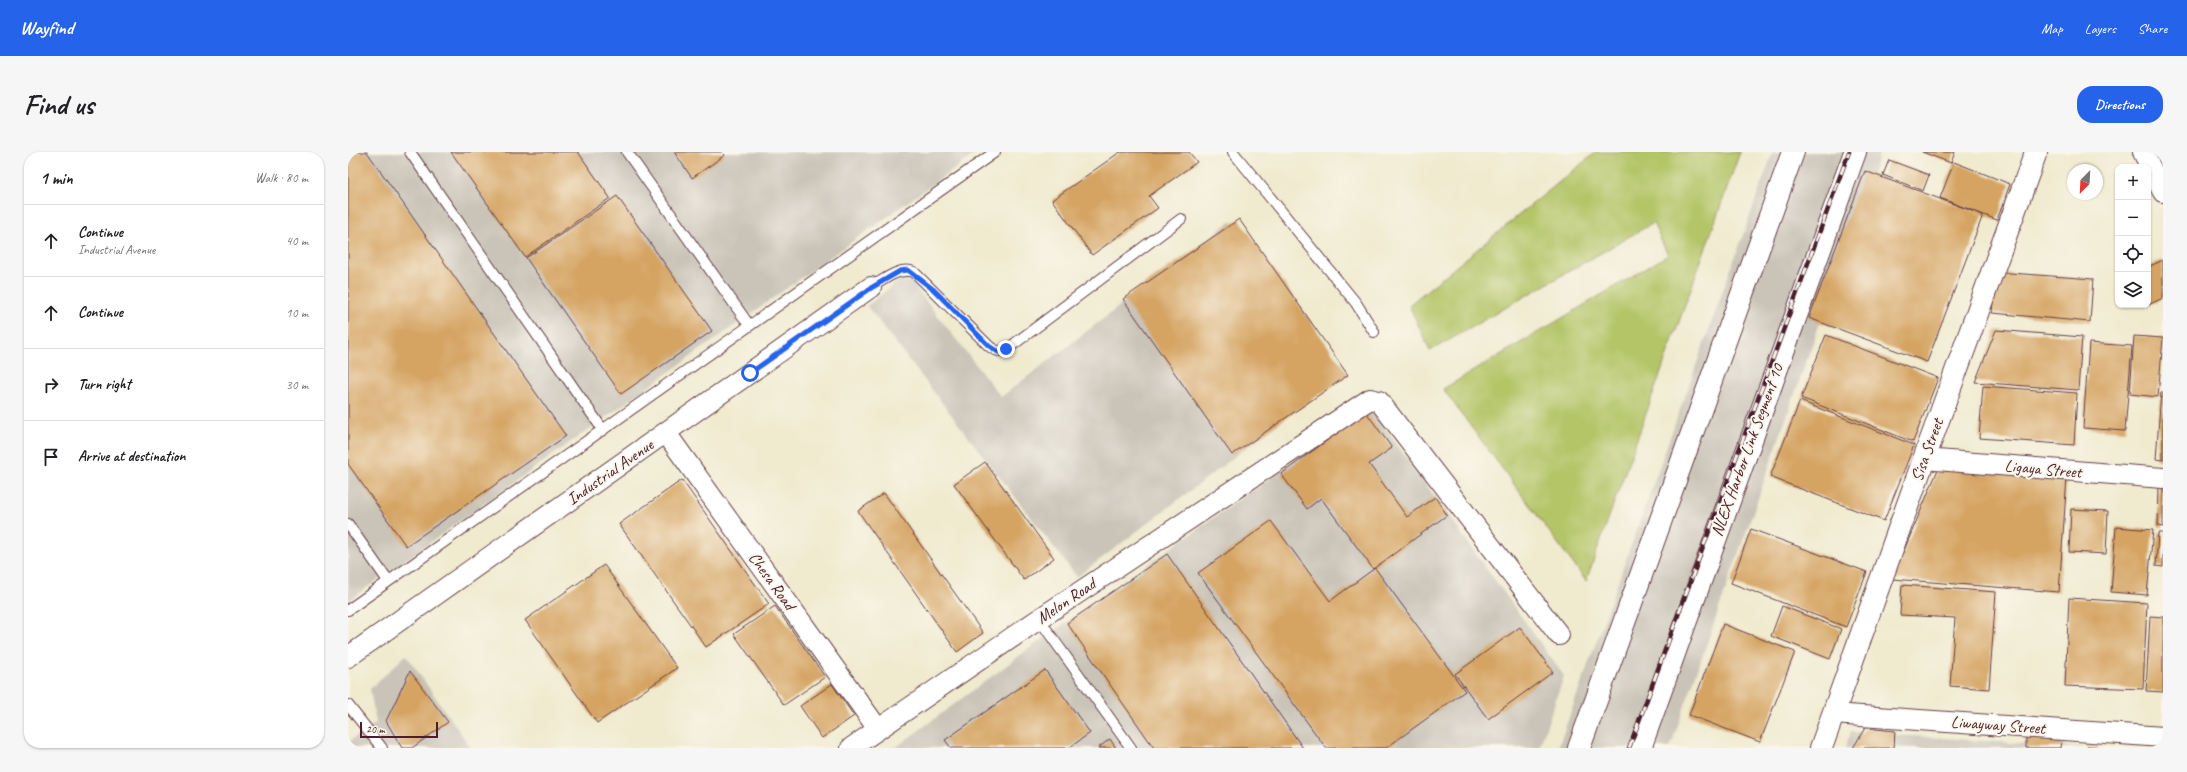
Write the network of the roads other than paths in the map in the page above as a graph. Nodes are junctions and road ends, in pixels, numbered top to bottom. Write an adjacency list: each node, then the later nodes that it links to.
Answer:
1 (410, 152): 14 (lane)
2 (627, 152): 12 (lane)
3 (995, 152): 12 (lane)
4 (1233, 152): 13 (lane)
5 (1793, 152): 31 (main road)
6 (1855, 152): 32 (main road, NLEX Harbor Link Segment 10)
7 (2036, 152): 16 (main road, Sisa Street)
8 (2143, 152): 9 (street)
9 (2163, 192)
10 (1181, 219): 11 (lane)
11 (871, 288): 15 (street, Industrial Avenue)
12 (749, 325): 14 (lane)
13 (1374, 332)
14 (603, 430): 19 (lane)
15 (666, 433): 23 (street, Industrial Avenue); 26 (street, Chesa Road)
16 (1924, 459): 17 (street, Ligaya Street); 25 (main road, Sisa Street)
17 (2163, 478)
18 (348, 524): 19 (lane)
19 (388, 581): 20 (lane)
20 (348, 610)
21 (1039, 619): 22 (street, Melon Road); 26 (street, Melon Road); 30 (lane)
22 (1559, 635)
23 (348, 657)
24 (348, 705): 28 (lane)
25 (1833, 714): 27 (street, Liwayway Street); 33 (main road, Sisa Street)
26 (878, 729): 29 (street, Melon Road)
27 (2163, 736)
28 (382, 748)
29 (851, 748)
30 (1131, 748)
31 (1579, 748)
32 (1640, 748)
33 (1821, 748)

